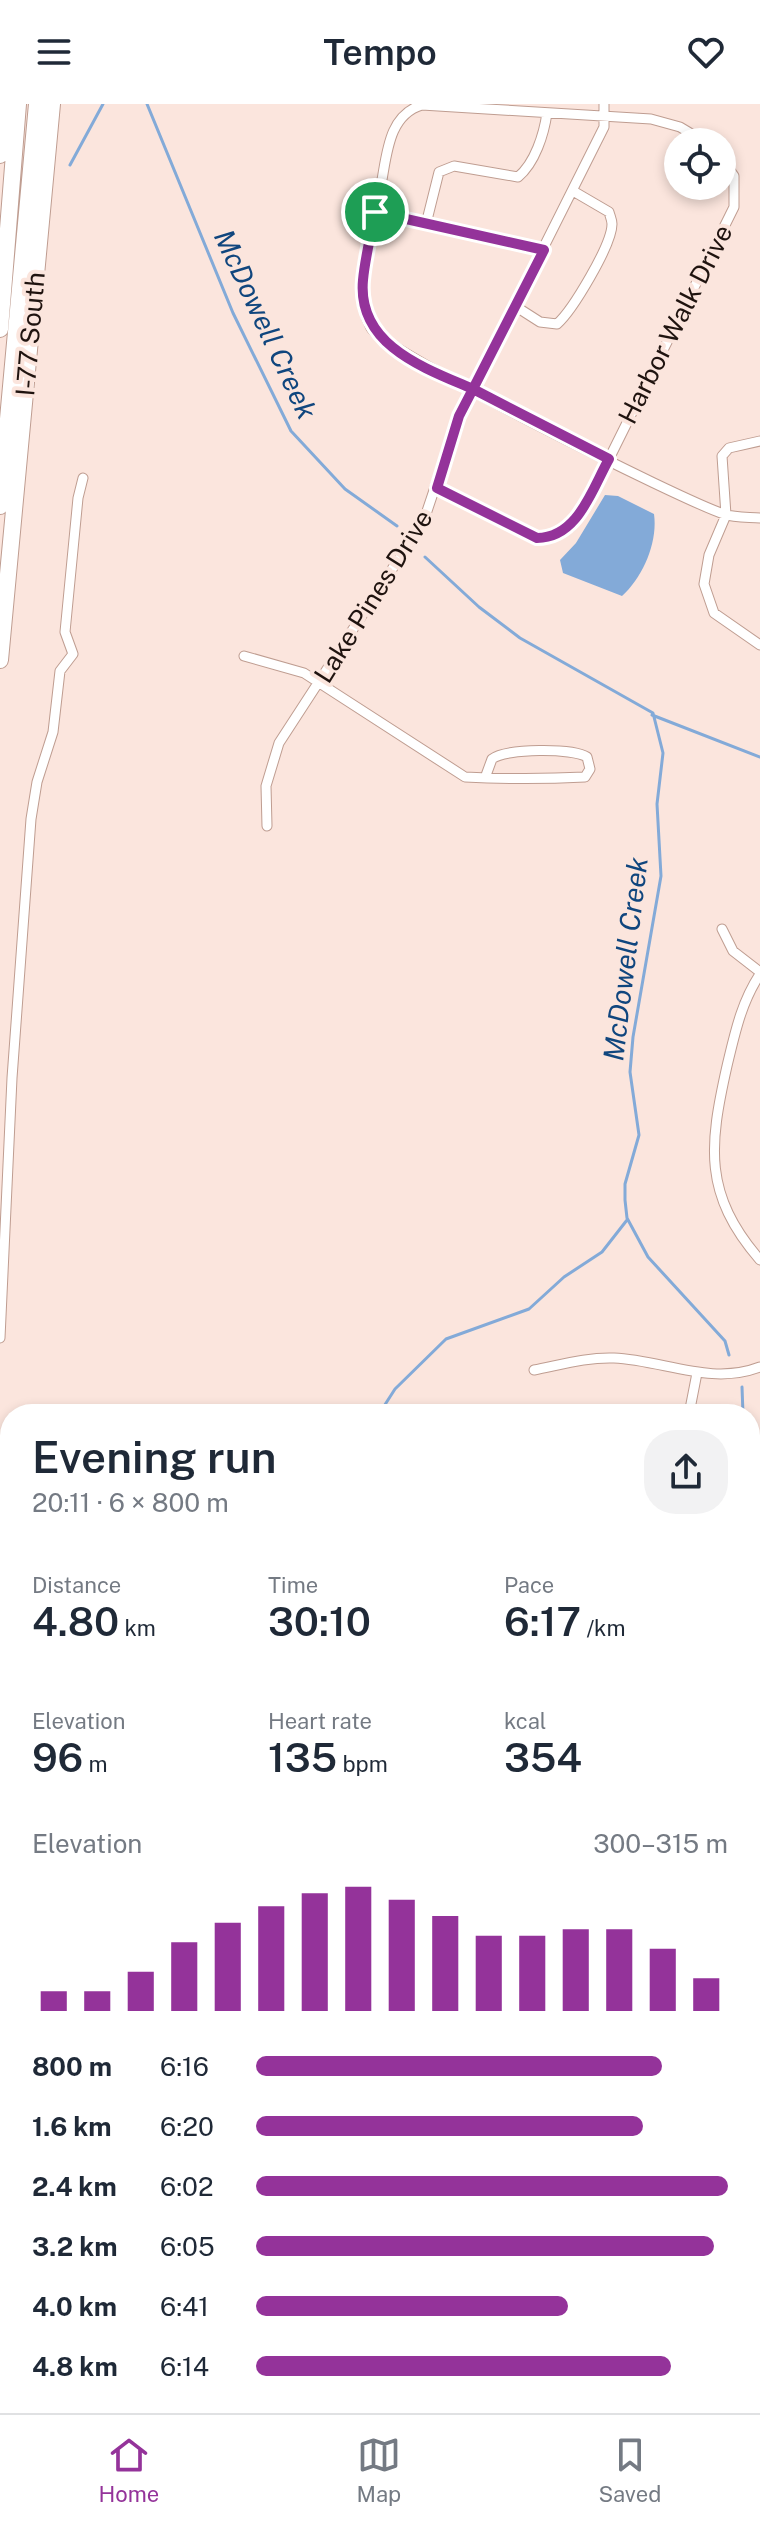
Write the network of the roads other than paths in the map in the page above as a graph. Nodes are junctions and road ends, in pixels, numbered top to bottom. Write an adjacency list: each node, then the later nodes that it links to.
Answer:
1 (4, 104): 9 (highway)
2 (18, 104): 16 (highway)
3 (37, 104): 22 (highway)
4 (52, 104): 27 (highway, I-77 South)
5 (604, 104): 7 (street, Lake Pines Drive)
6 (547, 113): 7 (street); 12 (street); 13 (street)
7 (605, 116): 8 (street); 10 (street, Lake Pines Drive)
8 (682, 128)
9 (0, 155)
10 (573, 191): 14 (street, Lake Pines Drive); 15 (street)
11 (734, 200): 19 (street, Harbor Walk Drive)
12 (375, 212): 13 (street); 17 (street)
13 (426, 224): 14 (street)
14 (544, 250): 15 (street, Lake Pines Drive)
15 (515, 306): 17 (street, Lake Pines Drive)
16 (0, 329)
17 (473, 389): 19 (street); 21 (street, Lake Pines Drive)
18 (760, 441): 23 (street)
19 (609, 459): 21 (street, Harbor Walk Drive); 23 (street)
20 (83, 478): 34 (street)
21 (437, 488): 28 (street, Lake Pines Drive)
22 (0, 506)
23 (726, 515): 24 (street); 25 (street)
24 (760, 518)
25 (760, 645)
26 (244, 656): 28 (street)
27 (0, 660)
28 (319, 681): 29 (street); 30 (street, Lake Pines Drive)
29 (485, 778): 29 (street)
30 (267, 826)
31 (722, 929): 32 (street)
32 (760, 973): 33 (street)
33 (760, 1260)
34 (0, 1338)
35 (760, 1367): 37 (street)
36 (534, 1370): 37 (street)
37 (697, 1373): 38 (street)
38 (691, 1404)

